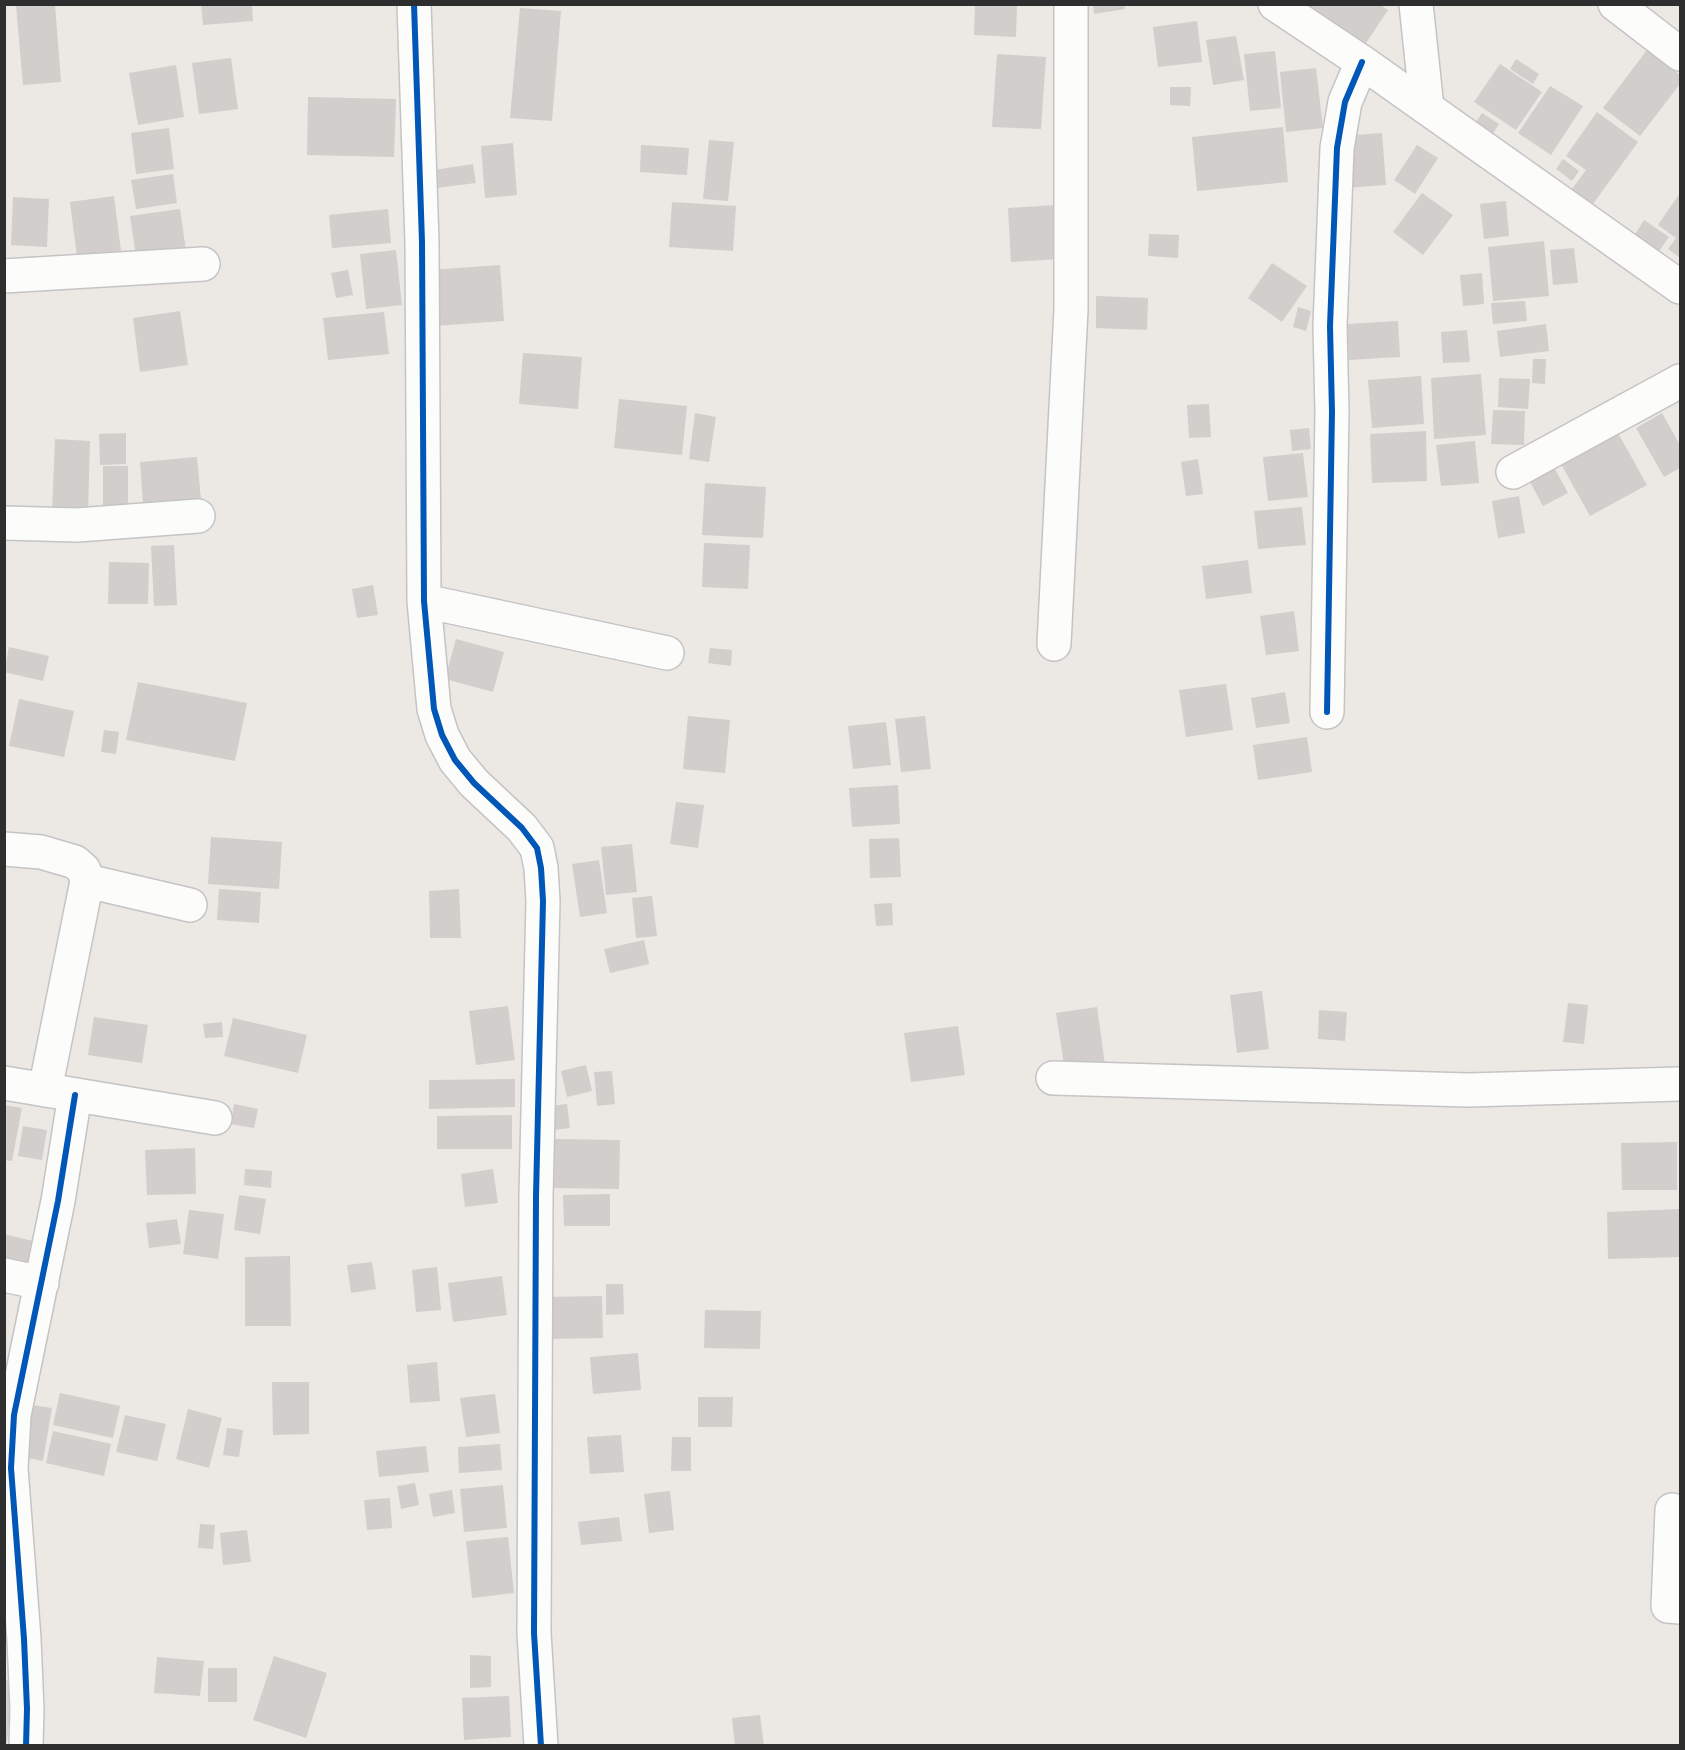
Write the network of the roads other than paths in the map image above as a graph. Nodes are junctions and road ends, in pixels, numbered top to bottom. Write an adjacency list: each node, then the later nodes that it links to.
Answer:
1 (414, 4): 16 (street)
2 (1071, 4): 17 (street)
3 (1275, 4): 7 (street)
4 (1416, 4): 8 (street)
5 (1615, 4): 6 (street)
6 (1680, 54)
7 (1362, 62): 8 (street); 19 (street)
8 (1427, 108): 11 (street)
9 (203, 264): 10 (street)
10 (4, 276)
11 (1680, 287)
12 (1680, 381): 13 (street)
13 (1513, 472)
14 (198, 516): 15 (street)
15 (4, 523)
16 (424, 601): 18 (street); 33 (street)
17 (1054, 644)
18 (667, 653)
19 (1327, 712)
20 (4, 849): 21 (street)
21 (87, 881): 22 (street); 26 (street)
22 (190, 905)
23 (1053, 1078): 25 (street)
24 (4, 1083): 26 (street)
25 (1680, 1084)
26 (60, 1093): 27 (street); 29 (street)
27 (215, 1118)
28 (4, 1275): 29 (street)
29 (42, 1283): 32 (street)
30 (1672, 1510): 31 (street)
31 (1680, 1608)
32 (26, 1746)
33 (541, 1746)

